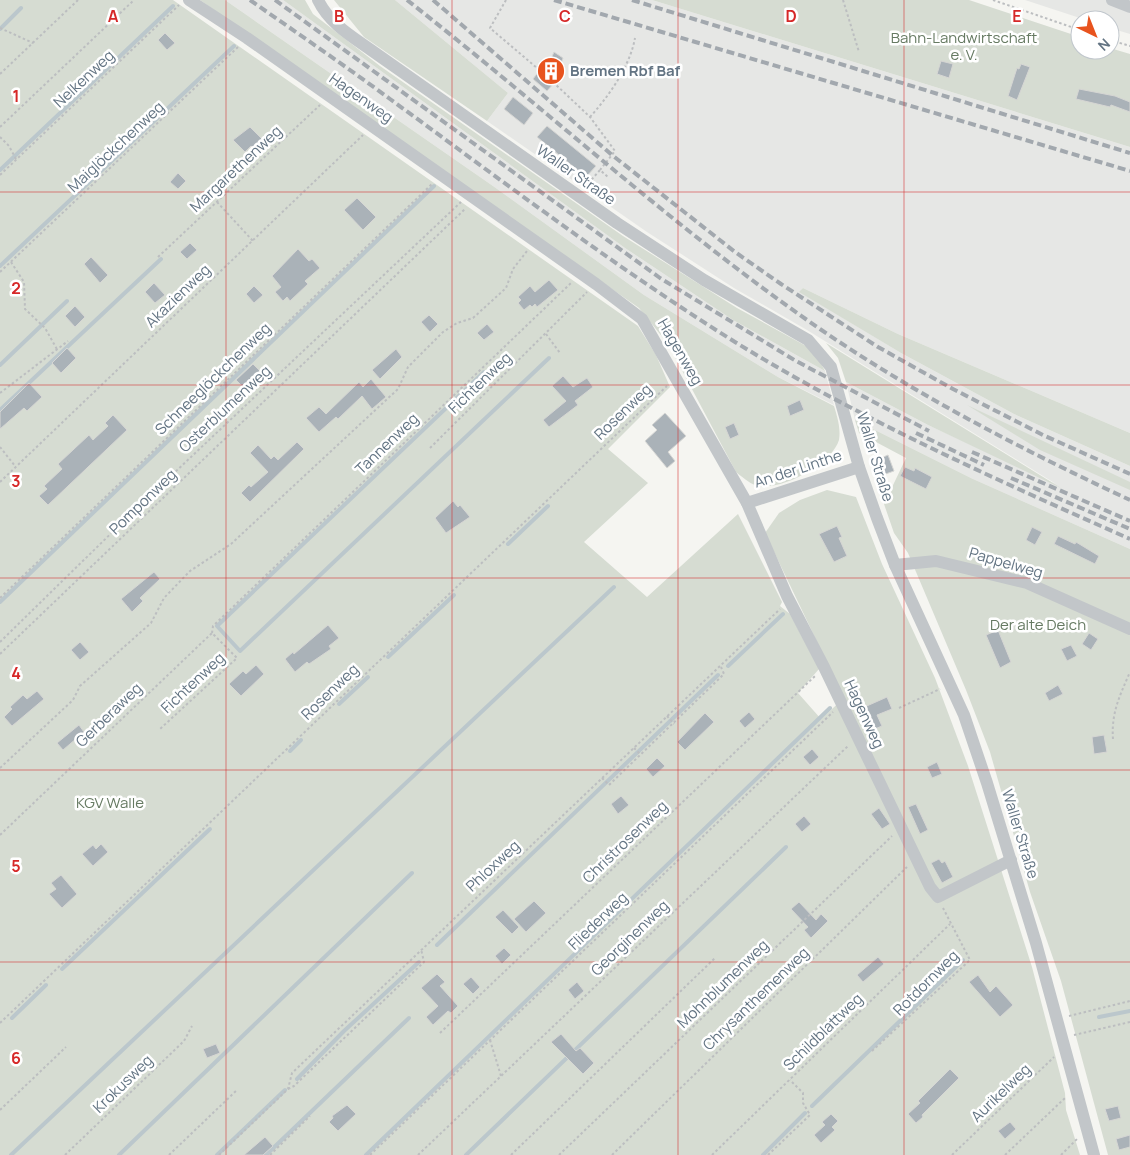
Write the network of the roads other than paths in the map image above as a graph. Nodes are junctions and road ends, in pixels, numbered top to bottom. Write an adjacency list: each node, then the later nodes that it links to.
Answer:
1 (189, 0): 6 (street, Hagenweg)
2 (318, 0): 5 (street, Waller Straße)
3 (1112, 0): 4 (street)
4 (1130, 7)
5 (859, 467): 6 (street, An der Linthe); 7 (street, Waller Straße)
6 (747, 503): 9 (street, Hagenweg)
7 (895, 565): 8 (street, Pappelweg); 9 (street, Waller Straße)
8 (1130, 629)
9 (1011, 860): 10 (street, Waller Straße)
10 (1094, 1155)

